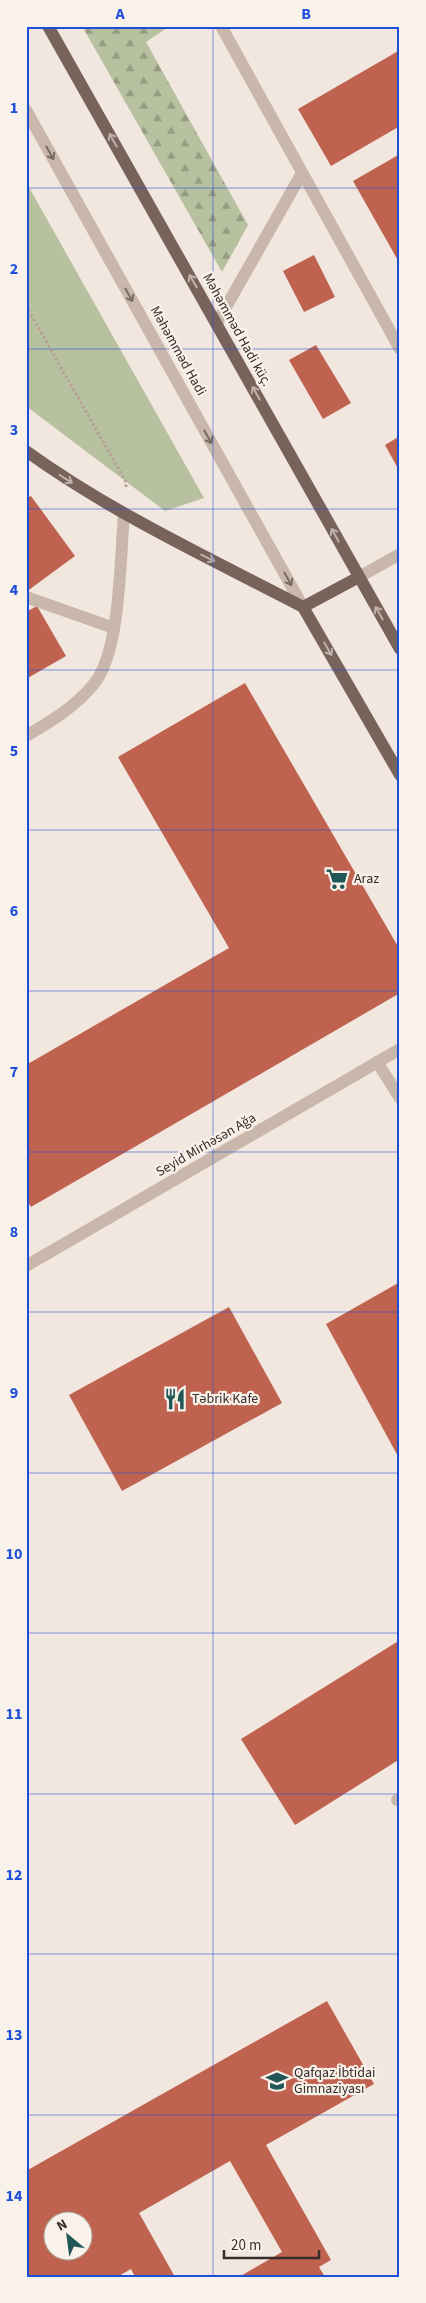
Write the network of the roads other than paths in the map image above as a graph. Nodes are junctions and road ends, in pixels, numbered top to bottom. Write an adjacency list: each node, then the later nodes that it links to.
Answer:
1 (48, 26): 5 (main road, Məhəmməd Hadi küç., one-way to 1)
2 (221, 26): 4 (street)
3 (26, 110): 12 (street, Məhəmməd Hadi, one-way to 12)
4 (302, 173): 5 (street); 6 (street)
5 (217, 324): 10 (main road, Məhəmməd Hadi küç., one-way to 5)
6 (400, 350)
7 (26, 451): 8 (main road, one-way to 8)
8 (124, 514): 12 (main road, one-way to 12); 13 (street)
9 (400, 554): 10 (street)
10 (359, 577): 12 (main road); 14 (main road, Məhəmməd Hadi küç., one-way to 10)
11 (26, 597): 13 (street)
12 (303, 607): 16 (main road, one-way to 16)
13 (114, 628): 15 (street)
14 (400, 649)
15 (26, 736)
16 (400, 775)
17 (400, 1049): 18 (street, Seyid Mirhəsən Ağa)
18 (377, 1062): 19 (street); 20 (street, Seyid Mirhəsən Ağa)
19 (400, 1098)
20 (26, 1266)

